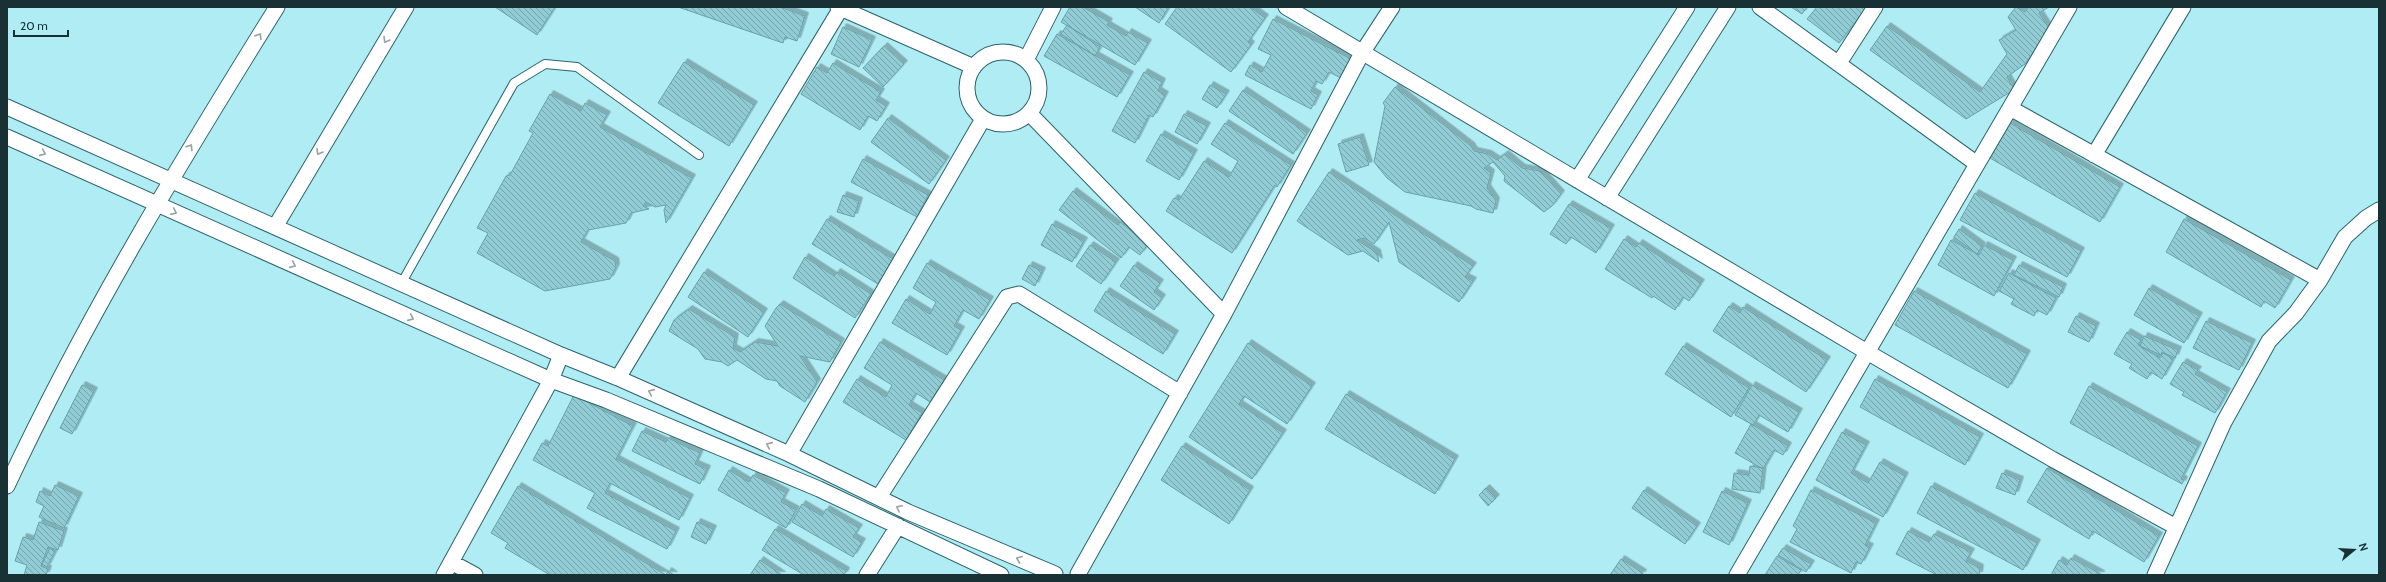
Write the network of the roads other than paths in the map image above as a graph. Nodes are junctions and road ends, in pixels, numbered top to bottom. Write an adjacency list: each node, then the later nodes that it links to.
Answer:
1 (277, 7): 25 (street, one-way to 1)
2 (406, 7): 29 (street, one-way to 29)
3 (1053, 7): 14 (street)
4 (1286, 7): 13 (street)
5 (1392, 7): 13 (street)
6 (1687, 7): 26 (street)
7 (1728, 7): 27 (street)
8 (1760, 7): 15 (street)
9 (1875, 7): 15 (street)
10 (2069, 7): 18 (street)
11 (2183, 7): 23 (street)
12 (840, 8): 16 (street); 35 (street)
13 (1362, 53): 26 (street); 32 (street)
14 (1026, 60): 16 (street); 19 (street)
15 (1839, 63): 24 (street)
16 (974, 67): 20 (street)
17 (7, 107): 25 (street)
18 (2010, 108): 23 (street); 24 (street)
19 (1029, 113): 20 (street); 32 (street)
20 (984, 119): 38 (street)
21 (7, 137): 36 (street, one-way to 36)
22 (700, 155): 31 (lane)
23 (2094, 155): 30 (street)
24 (1977, 164): 33 (street)
25 (170, 180): 29 (street); 39 (street)
26 (1577, 180): 27 (street)
27 (1607, 198): 33 (street)
28 (2379, 210): 30 (street)
29 (275, 227): 31 (street)
30 (2320, 280): 42 (street)
31 (401, 284): 34 (street)
32 (1224, 314): 37 (street)
33 (1867, 352): 42 (street); 49 (street)
34 (561, 355): 35 (street); 36 (street)
35 (618, 378): 38 (street, one-way to 35)
36 (551, 380): 41 (street); 43 (street)
37 (1180, 393): 40 (street); 48 (street)
38 (789, 454): 40 (street)
39 (7, 486)
40 (879, 498): 44 (street, one-way to 40)
41 (898, 526): 46 (street); 47 (street)
42 (2176, 527): 50 (street)
43 (448, 569): 45 (street)
44 (1054, 574): 48 (street)
45 (475, 575)
46 (867, 575)
47 (1000, 575)
48 (1079, 575)
49 (1737, 575)
50 (2155, 575)

